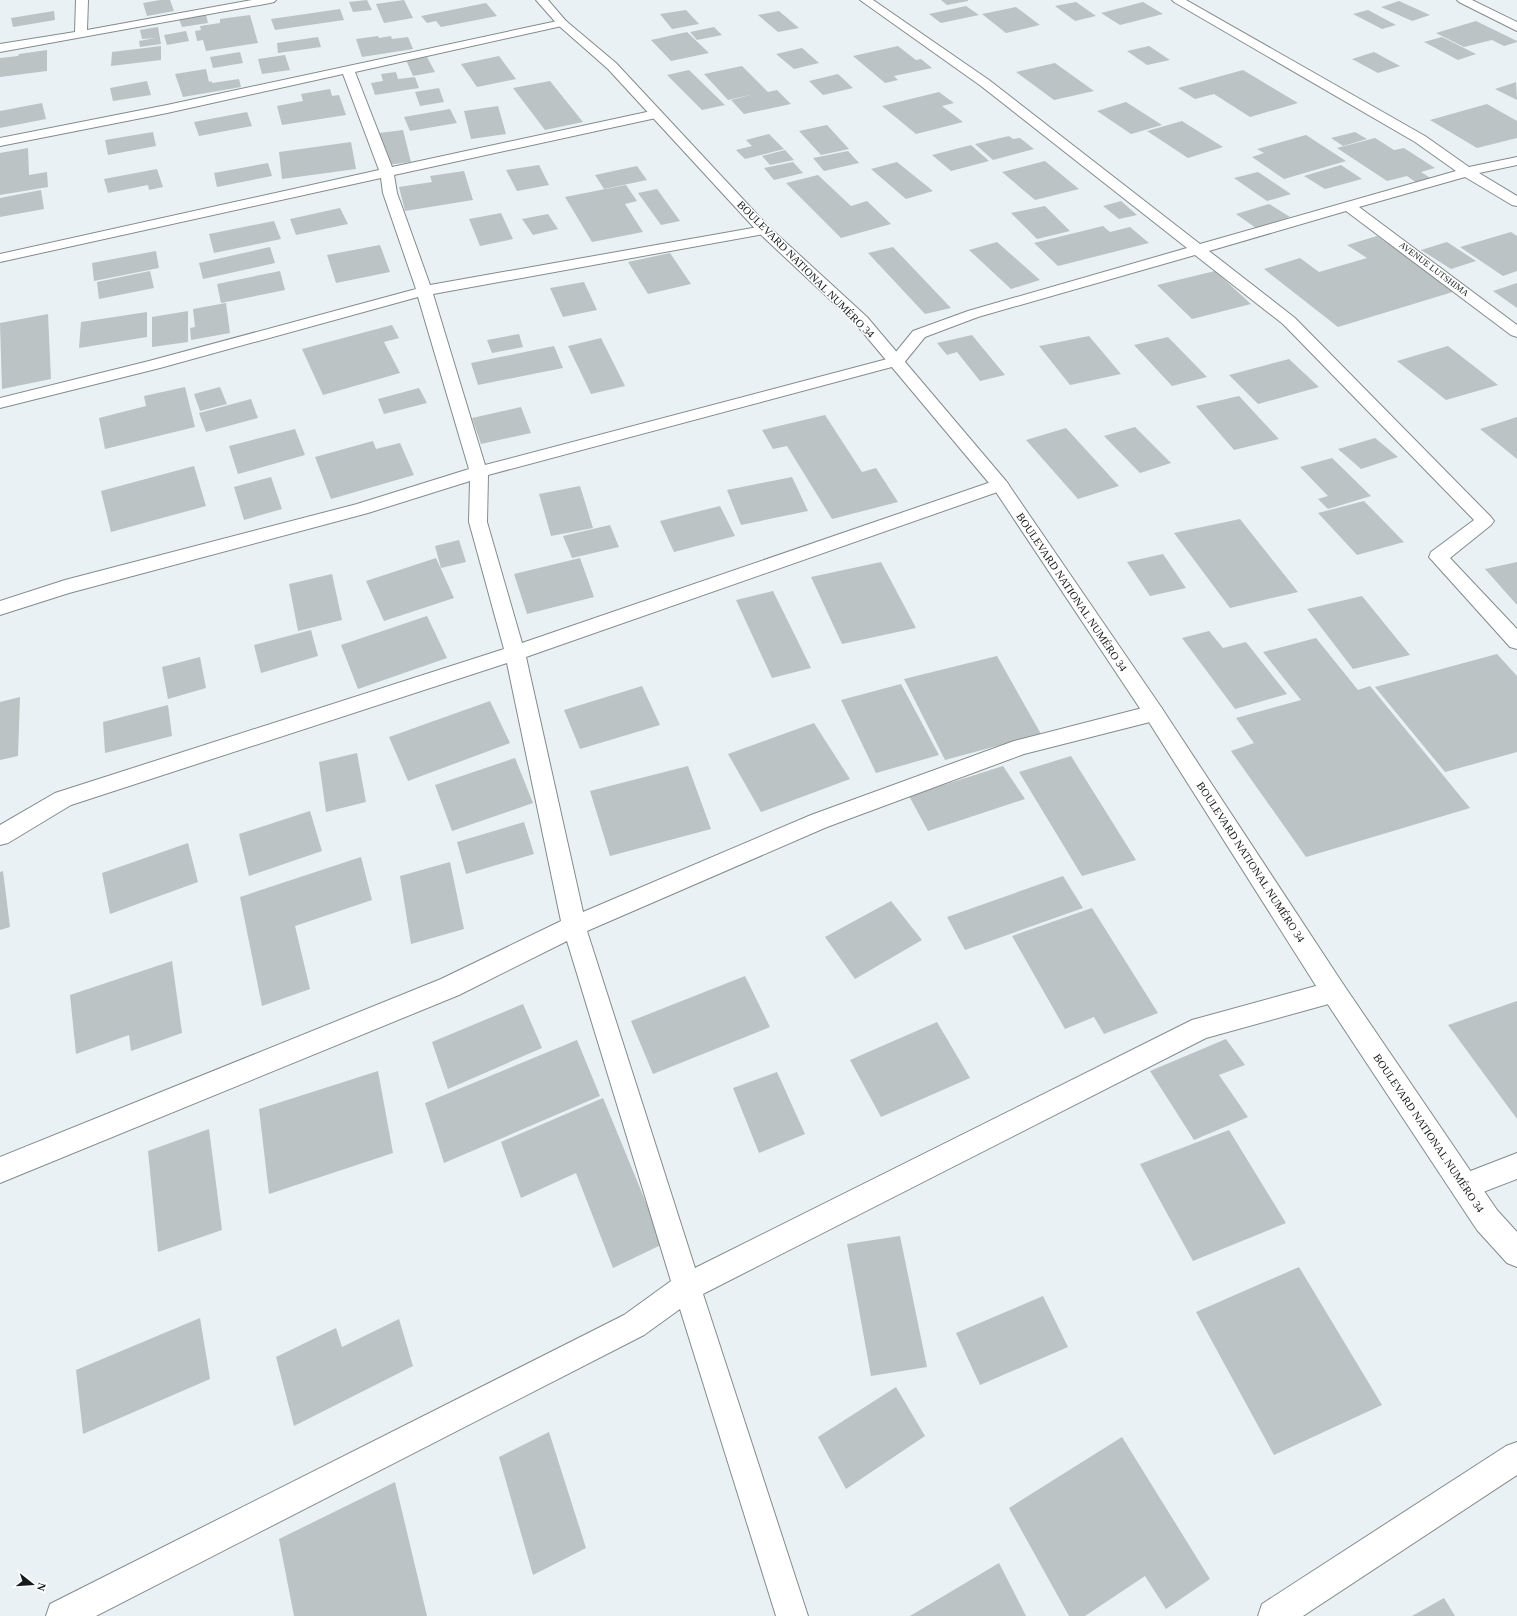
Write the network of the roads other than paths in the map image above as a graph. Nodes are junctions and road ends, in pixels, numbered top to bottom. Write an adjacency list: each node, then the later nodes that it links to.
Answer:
1 (82, 0): 9 (street)
2 (270, 0): 9 (street)
3 (542, 0): 7 (street, BOULEVARD NATIONAL NUMÉRO 34)
4 (866, 0): 20 (street)
5 (1178, 0): 16 (street)
6 (1463, 0): 8 (street)
7 (562, 23): 11 (street); 12 (street, BOULEVARD NATIONAL NUMÉRO 34)
8 (1517, 27)
9 (81, 33): 10 (street)
10 (0, 48)
11 (348, 70): 13 (street); 15 (street)
12 (656, 114): 15 (street); 19 (street, BOULEVARD NATIONAL NUMÉRO 34)
13 (0, 142)
14 (1517, 161): 16 (street)
15 (387, 172): 21 (street); 22 (street)
16 (1467, 172): 17 (street); 18 (street)
17 (1517, 202)
18 (1350, 207): 20 (street); 23 (street, AVENUE LUTSHIMA)
19 (764, 230): 22 (street); 24 (street, BOULEVARD NATIONAL NUMÉRO 34)
20 (1198, 250): 24 (street); 29 (street)
21 (0, 258)
22 (424, 291): 25 (street); 26 (street)
23 (1517, 332)
24 (897, 361): 26 (street); 27 (street, BOULEVARD NATIONAL NUMÉRO 34)
25 (0, 403)
26 (479, 472): 28 (street); 30 (street)
27 (1000, 485): 30 (street); 31 (street, BOULEVARD NATIONAL NUMÉRO 34)
28 (0, 608)
29 (1517, 642)
30 (515, 653): 32 (street); 33 (street)
31 (1154, 713): 33 (street); 34 (street, BOULEVARD NATIONAL NUMÉRO 34)
32 (0, 836)
33 (574, 926): 36 (street); 39 (street)
34 (1334, 992): 37 (street, BOULEVARD NATIONAL NUMÉRO 34); 39 (street)
35 (1517, 1166): 37 (street)
36 (0, 1170)
37 (1465, 1186): 38 (street, BOULEVARD NATIONAL NUMÉRO 34)
38 (1517, 1253)
39 (687, 1287): 41 (street); 42 (street)
40 (1517, 1457): 43 (street)
41 (62, 1616)
42 (792, 1616)
43 (1274, 1616)

